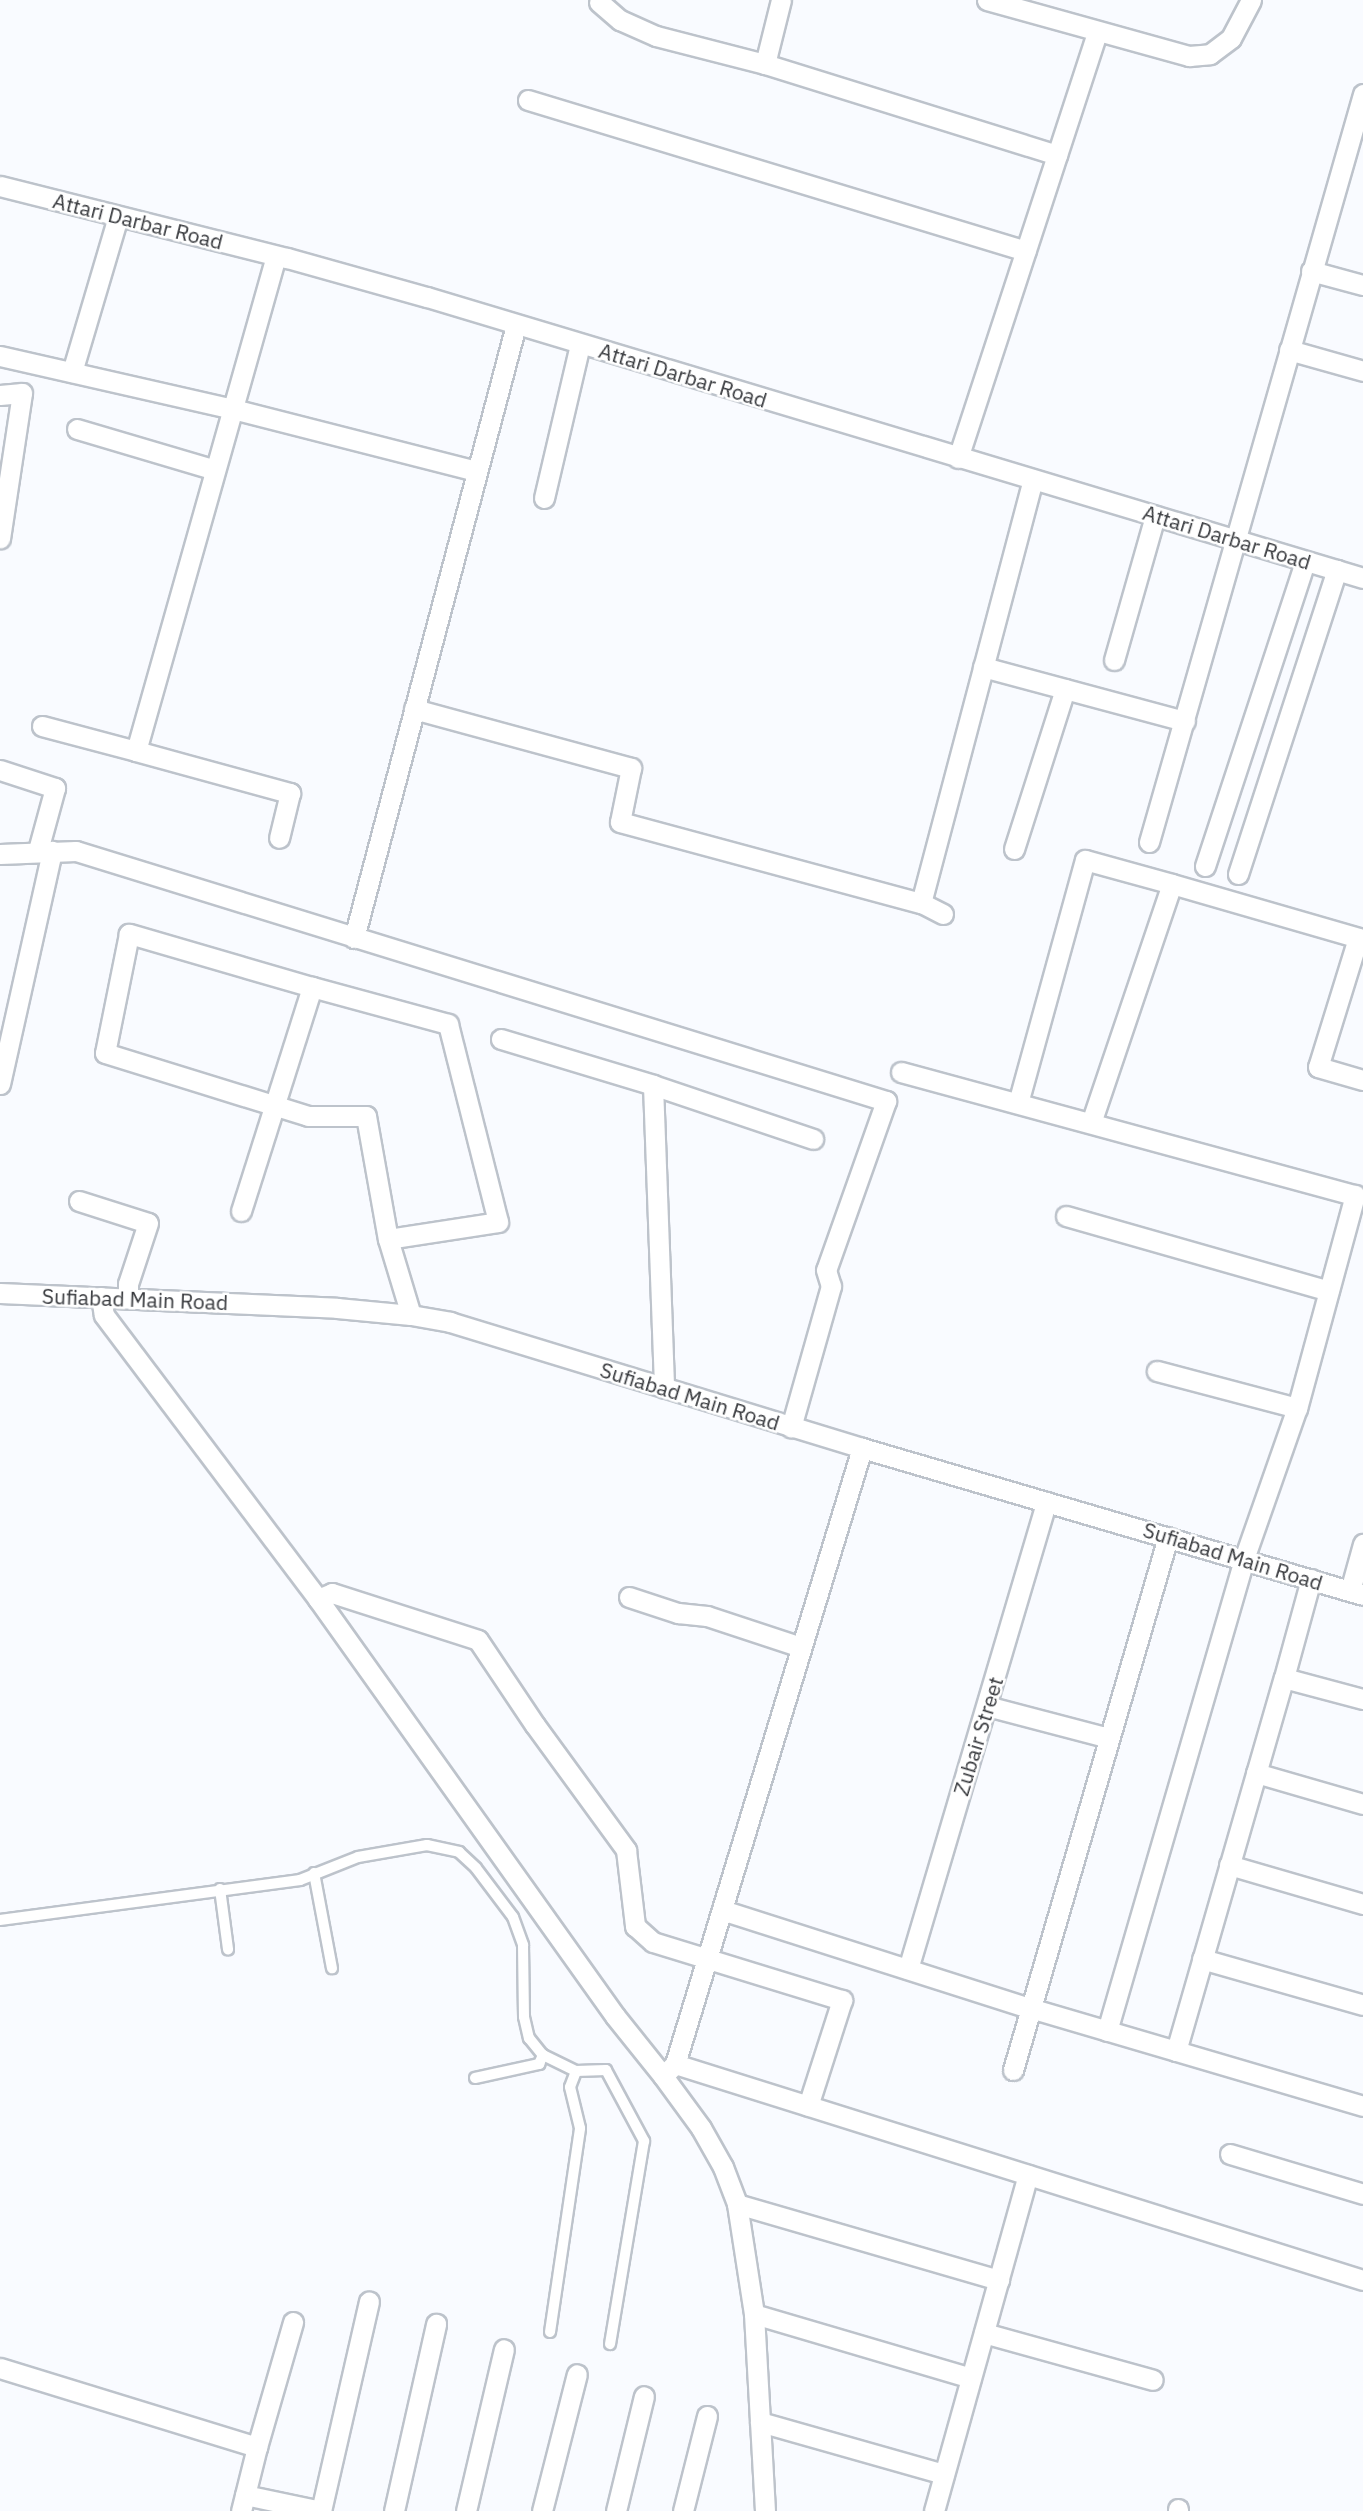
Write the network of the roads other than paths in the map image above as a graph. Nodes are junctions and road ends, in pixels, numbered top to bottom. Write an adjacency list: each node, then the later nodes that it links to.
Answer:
1 (780, 0): 6 (street)
2 (988, 0): 5 (street)
3 (1251, 0): 5 (street)
4 (599, 2): 6 (street)
5 (1097, 32): 9 (street)
6 (765, 64): 9 (street)
7 (1363, 94): 14 (street)
8 (528, 100): 12 (street)
9 (1057, 155): 12 (street)
10 (0, 186): 11 (street, Attari Darbar Road)
11 (118, 217): 13 (street, Attari Darbar Road); 21 (street)
12 (1026, 251): 25 (street)
13 (276, 256): 16 (street, Attari Darbar Road); 23 (street)
14 (1311, 271): 15 (street); 18 (street)
15 (1363, 285)
16 (516, 325): 17 (street, Attari Darbar Road); 27 (street)
17 (580, 344): 25 (street, Attari Darbar Road); 29 (street)
18 (1289, 350): 20 (street); 32 (street)
19 (0, 356): 21 (street)
20 (1363, 371)
21 (72, 372): 23 (street)
22 (0, 395): 31 (street)
23 (233, 409): 26 (street); 27 (street)
24 (77, 429): 26 (street)
25 (958, 458): 28 (street, Attari Darbar Road)
26 (215, 470): 42 (street)
27 (477, 471): 39 (street)
28 (1032, 480): 30 (street, Attari Darbar Road); 37 (street)
29 (544, 498)
30 (1155, 516): 32 (street, Attari Darbar Road); 36 (street)
31 (0, 538)
32 (1237, 540): 33 (street, Attari Darbar Road); 40 (street)
33 (1305, 561): 34 (street, Attari Darbar Road); 49 (street)
34 (1337, 570): 35 (street, Attari Darbar Road); 50 (street)
35 (1363, 578)
36 (1114, 660)
37 (983, 667): 38 (street); 52 (street)
38 (1065, 689): 40 (street); 46 (street)
39 (414, 709): 52 (street); 54 (street)
40 (1185, 721): 45 (street)
41 (42, 726): 42 (street)
42 (136, 751): 44 (street)
43 (0, 770): 47 (street)
44 (279, 838)
45 (1149, 842)
46 (1014, 849)
47 (45, 850): 48 (street); 54 (street); 60 (street)
48 (0, 854)
49 (1205, 866)
50 (1238, 874)
51 (1172, 884): 55 (street); 62 (street); 64 (street)
52 (921, 903): 53 (street)
53 (943, 914)
54 (354, 938): 79 (street)
55 (1361, 938): 59 (street)
56 (312, 987): 63 (street); 63 (street); 70 (street)
57 (501, 1039): 61 (street)
58 (901, 1072): 62 (street)
59 (1363, 1080)
60 (0, 1084)
61 (653, 1085): 65 (street); 77 (street)
62 (1018, 1103): 64 (street)
63 (276, 1106): 68 (street); 70 (street)
64 (1091, 1123): 66 (street)
65 (813, 1139)
66 (1359, 1191): 71 (street)
67 (79, 1201): 74 (street)
68 (241, 1211)
69 (1066, 1216): 71 (street)
70 (388, 1239): 75 (street)
71 (1329, 1291): 78 (street)
72 (0, 1293): 73 (street, Sufiabad Main Road)
73 (101, 1297): 74 (street, Sufiabad Main Road); 88 (street)
74 (128, 1297): 75 (street, Sufiabad Main Road)
75 (411, 1315): 77 (street, Sufiabad Main Road)
76 (1157, 1371): 78 (street)
77 (664, 1388): 79 (street, Sufiabad Main Road)
78 (1297, 1408): 84 (street)
79 (791, 1427): 80 (street, Sufiabad Main Road)
80 (862, 1448): 81 (street, Sufiabad Main Road); 89 (street)
81 (1046, 1502): 82 (street, Sufiabad Main Road); 92 (street, Zubair Street)
82 (1168, 1536): 84 (street, Sufiabad Main Road); 93 (street)
83 (1363, 1544): 86 (street)
84 (1244, 1559): 85 (street, Sufiabad Main Road); 109 (street)
85 (1311, 1579): 86 (street, Sufiabad Main Road); 90 (street)
86 (1356, 1593)
87 (629, 1597): 89 (street)
88 (318, 1599): 103 (street); 112 (street)
89 (801, 1647): 100 (street)
90 (1284, 1678): 91 (street); 94 (street)
91 (1363, 1699)
92 (987, 1706): 93 (street); 106 (street, Zubair Street)
93 (1109, 1738): 108 (street)
94 (1256, 1773): 95 (street); 96 (street)
95 (1363, 1804)
96 (1229, 1865): 99 (street); 104 (street)
97 (314, 1873): 98 (lane); 105 (lane); 111 (lane)
98 (220, 1889): 101 (lane); 102 (lane)
99 (1363, 1903)
100 (722, 1910): 103 (street); 106 (street)
101 (0, 1920)
102 (228, 1949)
103 (707, 1958): 112 (street); 116 (street)
104 (1202, 1959): 107 (street); 110 (street)
105 (331, 1968)
106 (908, 1969): 108 (street)
107 (1363, 2005)
108 (1030, 2008): 109 (street); 113 (street)
109 (1107, 2031): 110 (street)
110 (1175, 2051): 117 (street)
111 (543, 2056): 114 (lane); 115 (lane)
112 (669, 2070): 116 (street); 121 (street)
113 (1013, 2070)
114 (576, 2071): 128 (lane); 130 (lane)
115 (475, 2078)
116 (808, 2106): 119 (street)
117 (1363, 2106)
118 (1230, 2154): 120 (street)
119 (1028, 2175): 122 (street); 123 (street)
120 (1363, 2194)
121 (737, 2204): 122 (street); 125 (street)
122 (999, 2280): 129 (street)
123 (1363, 2280)
124 (369, 2301): 142 (street)
125 (754, 2314): 134 (street); 138 (street)
126 (293, 2322): 139 (street)
127 (436, 2324): 143 (street)
128 (550, 2332)
129 (984, 2333): 134 (street); 135 (street)
130 (610, 2344)
131 (503, 2349): 144 (street)
132 (0, 2368): 139 (street)
133 (577, 2374): 145 (street)
134 (971, 2378): 140 (street)
135 (1153, 2380)
136 (644, 2396): 146 (street)
137 (707, 2416): 147 (street)
138 (760, 2423): 140 (street); 148 (street)
139 (257, 2448): 141 (street)
140 (944, 2474): 149 (street)
141 (243, 2503): 142 (street)
142 (321, 2511)
143 (394, 2511)
144 (466, 2511)
145 (542, 2511)
146 (616, 2511)
147 (683, 2511)
148 (765, 2511)
149 (934, 2511)

